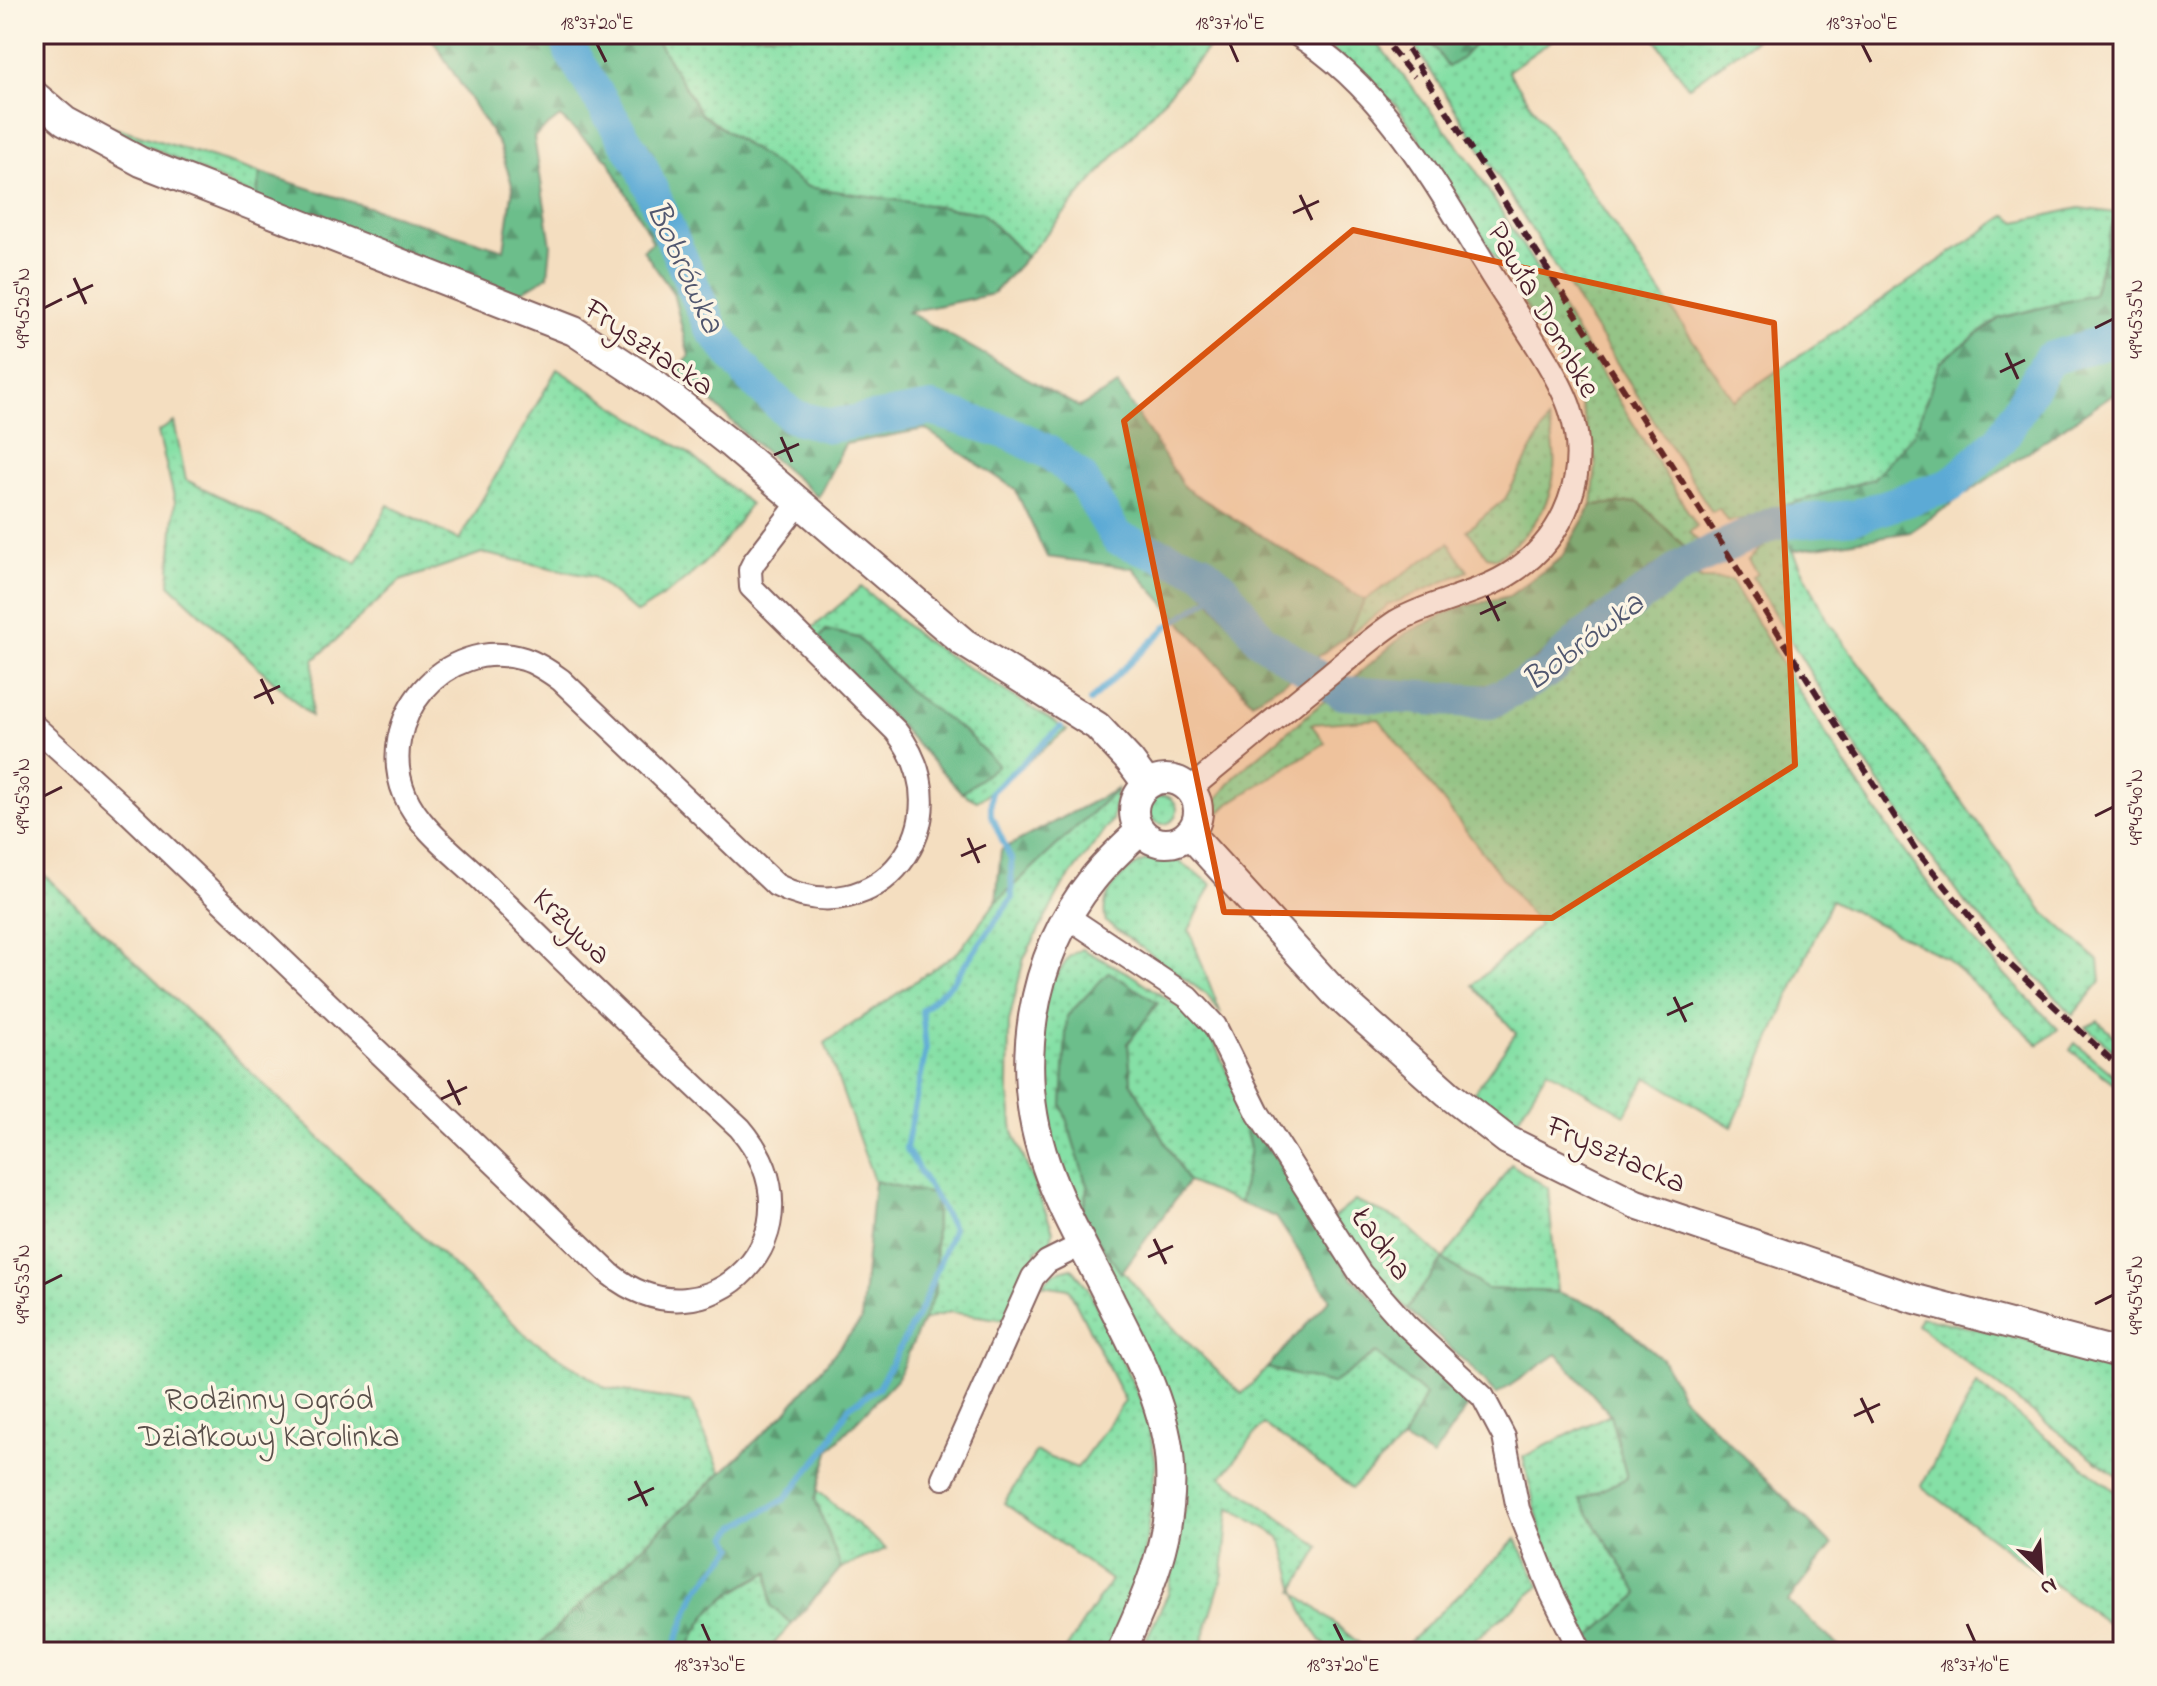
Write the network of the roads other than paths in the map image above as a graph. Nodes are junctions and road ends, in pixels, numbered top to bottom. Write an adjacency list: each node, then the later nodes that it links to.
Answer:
1 (1296, 34): 6 (street, Pawła Dombke)
2 (34, 95): 3 (street, Frysztacka)
3 (800, 502): 4 (street, Krzywa); 5 (street, Frysztacka)
4 (34, 726)
5 (1147, 784): 6 (street); 7 (street)
6 (1190, 789): 8 (street)
7 (1140, 831): 8 (street); 9 (street)
8 (1189, 833): 11 (street, Frysztacka)
9 (1068, 917): 10 (street); 14 (street, Ładna)
10 (1083, 1244): 12 (street); 13 (street)
11 (2123, 1354)
12 (943, 1478)
13 (1121, 1652)
14 (1581, 1652)

